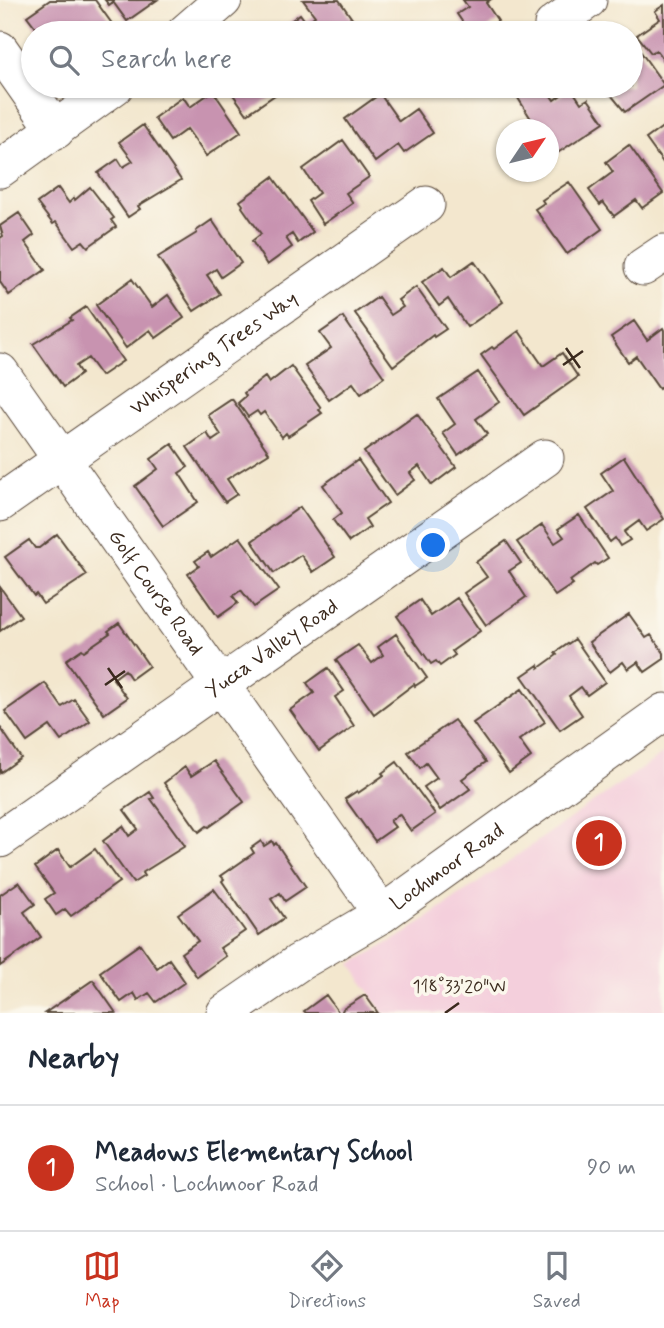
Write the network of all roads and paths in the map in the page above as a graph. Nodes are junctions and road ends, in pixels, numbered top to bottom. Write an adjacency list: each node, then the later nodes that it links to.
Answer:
1 (223, 0): 3 (street)
2 (588, 0): 4 (street)
3 (199, 21)
4 (559, 21)
5 (0, 50): 6 (street)
6 (21, 80)
7 (34, 98): 9 (street)
8 (99, 98): 9 (street)
9 (56, 130): 10 (street)
10 (0, 169)
11 (426, 205): 14 (street, Whispering Trees Way)
12 (0, 372): 14 (street, Golf Course Road)
13 (545, 458): 16 (street, Yucca Valley Road)
14 (62, 459): 15 (street, Whispering Trees Way); 16 (street, Golf Course Road)
15 (0, 503)
16 (220, 685): 18 (street, Yucca Valley Road); 19 (street, Golf Course Road)
17 (664, 712): 19 (street, Lochmoor Road)
18 (0, 839)
19 (382, 915): 20 (street, Lochmoor Road)
20 (225, 1013)

